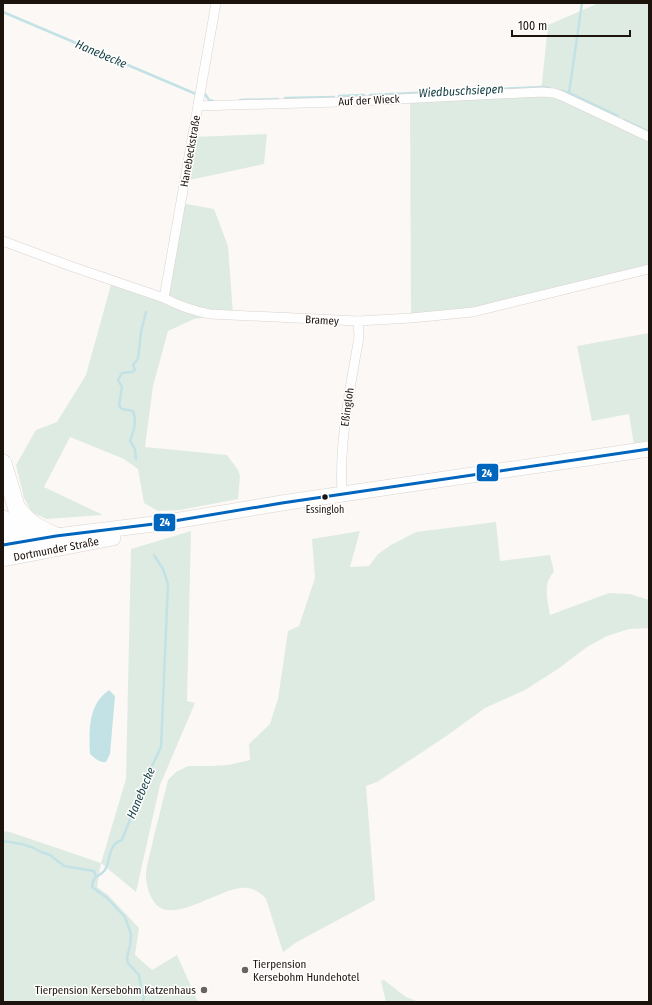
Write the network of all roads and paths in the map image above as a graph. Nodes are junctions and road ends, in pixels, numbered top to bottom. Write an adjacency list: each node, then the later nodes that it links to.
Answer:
1 (216, 3): 2 (street, Hanebeckstraße)
2 (198, 106): 3 (street, Auf der Wieck); 6 (street, Hanebeckstraße)
3 (649, 137)
4 (3, 241): 6 (street, Bramey)
5 (649, 269): 7 (street, Bramey)
6 (164, 298): 7 (street, Bramey)
7 (358, 322): 10 (street, Eßingloh)
8 (649, 449): 10 (main road)
9 (3, 463): 11 (highway)
10 (342, 494): 13 (main road)
11 (16, 506): 14 (highway); 15 (highway)
12 (3, 518): 15 (highway)
13 (162, 523): 14 (main road, Dortmunder Straße); 15 (main road, Dortmunder Straße)
14 (56, 536): 15 (main road, Dortmunder Straße)
15 (14, 550)

